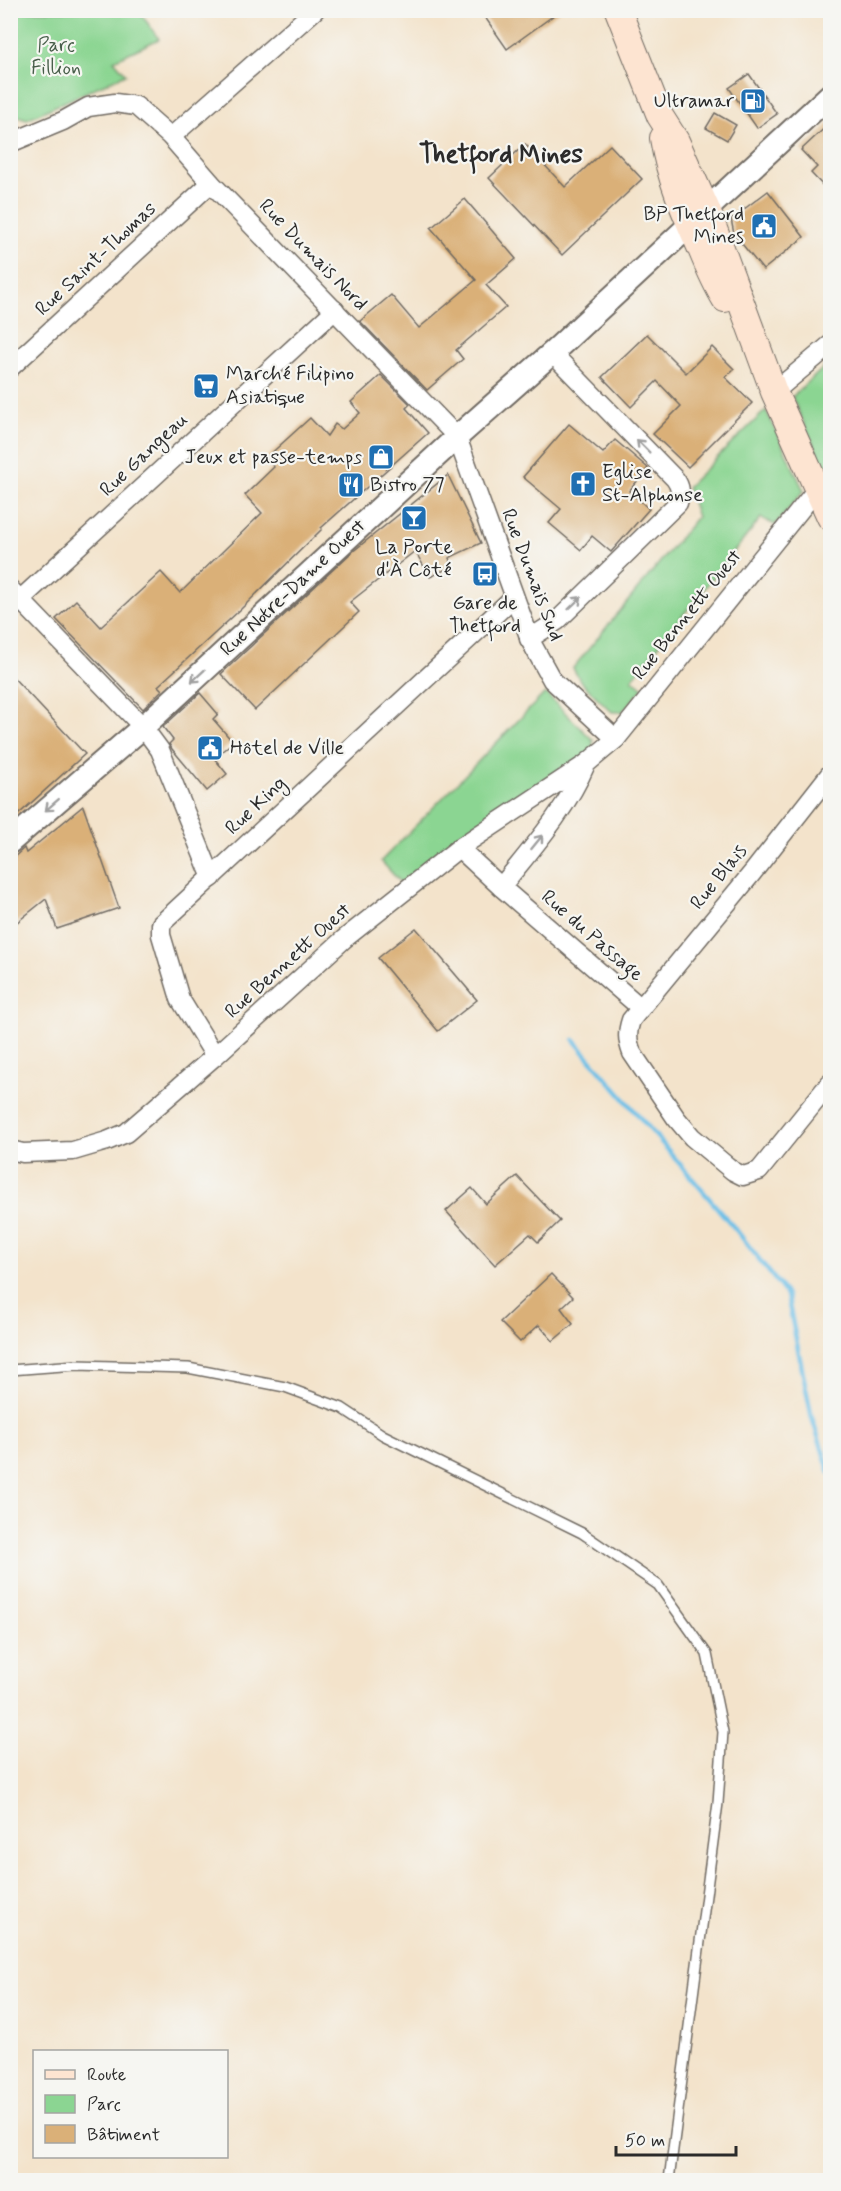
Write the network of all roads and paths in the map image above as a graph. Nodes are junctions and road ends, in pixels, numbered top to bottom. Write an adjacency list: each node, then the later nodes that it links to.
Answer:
1 (315, 10): 4 (street)
2 (618, 10): 7 (main road)
3 (831, 95): 7 (street, Rue Notre-Dame Ouest)
4 (171, 136): 5 (street, Rue Dumais Nord); 6 (street, Rue Dumais Nord)
5 (10, 143)
6 (211, 183): 8 (street, Rue Dumais Nord); 11 (street, Rue Saint-Thomas)
7 (699, 217): 10 (street, Rue Notre-Dame Ouest); 12 (main road)
8 (335, 310): 13 (street, Rue Dumais Nord); 17 (street, Rue Gangeau)
9 (831, 345): 12 (street)
10 (552, 354): 13 (street, Rue Notre-Dame Ouest); 18 (street, one-way to 10)
11 (10, 368)
12 (774, 392): 14 (main road)
13 (457, 436): 16 (street, Rue Dumais Sud); 19 (street, Rue Notre-Dame Ouest, one-way to 19)
14 (824, 484): 15 (main road); 20 (street, Rue Bennett Ouest)
15 (831, 517)
16 (514, 597): 18 (street, Rue Dumais Sud); 25 (street, Rue King)
17 (14, 600): 19 (street)
18 (530, 639): 20 (street, Rue Dumais Sud)
19 (142, 727): 23 (street, Rue Notre-Dame Ouest, one-way to 23); 25 (street)
20 (616, 738): 21 (street, Rue Bennett Ouest)
21 (586, 764): 24 (street, Rue Bennett Ouest); 26 (street, Rue Bennett Ouest, one-way to 21)
22 (831, 774): 27 (street, Rue Blais)
23 (10, 842)
24 (459, 848): 26 (street, Rue du Passage); 28 (street, Rue Bennett Ouest)
25 (212, 878): 28 (street, Rue King)
26 (501, 887): 27 (street, Rue du Passage)
27 (641, 1008): 29 (street, Rue du Passage)
28 (215, 1056): 30 (street, Rue Bennett Ouest)
29 (831, 1083)
30 (10, 1150)
31 (10, 1370): 32 (lane)
32 (669, 2181)

